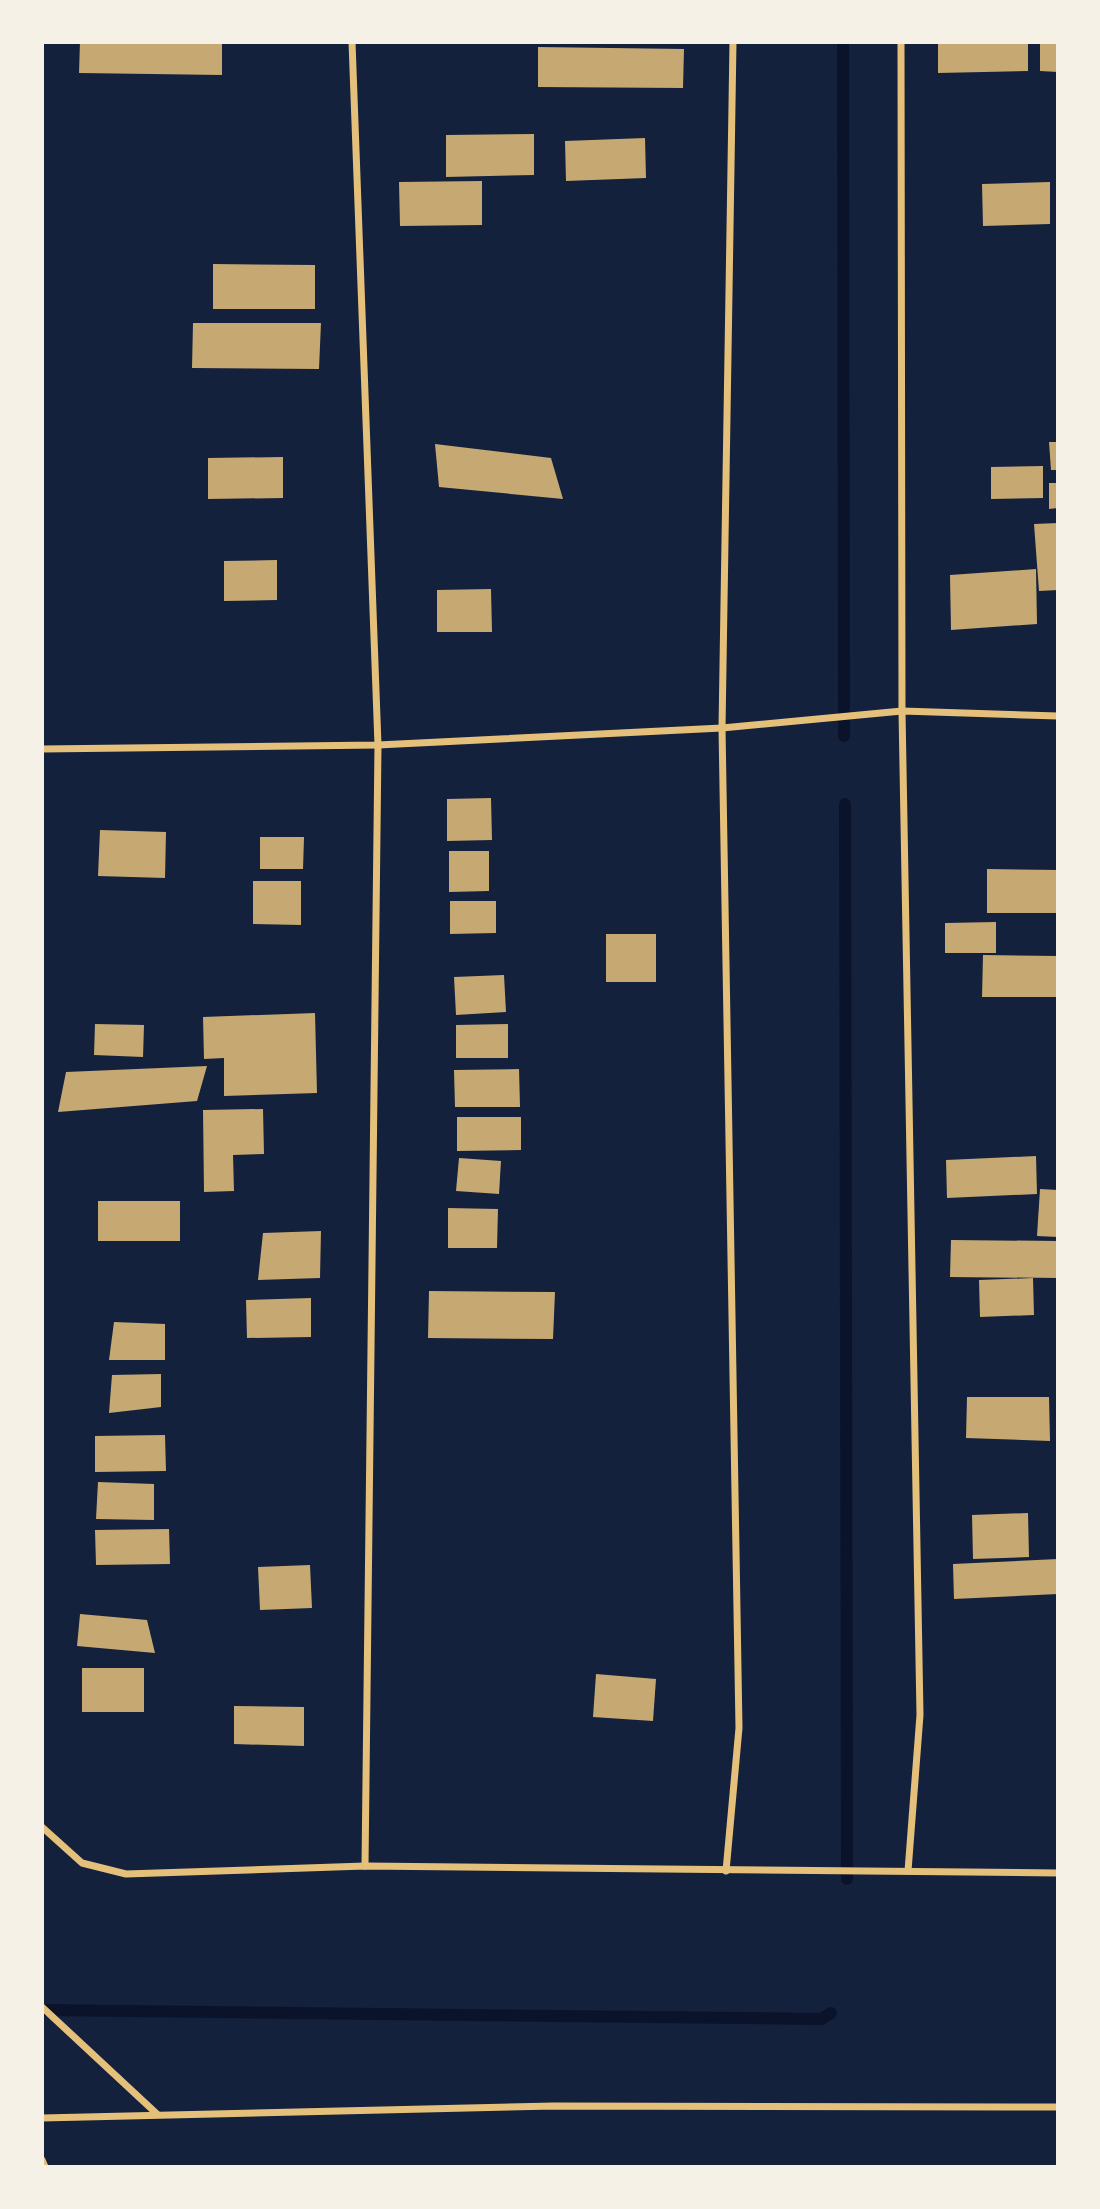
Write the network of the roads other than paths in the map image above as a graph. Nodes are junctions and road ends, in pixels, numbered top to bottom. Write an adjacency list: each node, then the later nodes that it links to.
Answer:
1 (352, 42): 7 (street)
2 (733, 42): 6 (street)
3 (901, 42): 4 (street)
4 (902, 711): 5 (street); 6 (street); 12 (street)
5 (1058, 716)
6 (722, 728): 7 (street); 11 (street)
7 (378, 745): 8 (street); 10 (street)
8 (42, 748)
9 (42, 1827): 10 (street)
10 (365, 1866): 11 (street)
11 (726, 1871): 12 (street)
12 (908, 1871): 13 (street)
13 (1058, 1873)
14 (42, 2007): 16 (street)
15 (1058, 2106): 16 (street)
16 (157, 2114): 17 (street)
17 (42, 2118)
18 (42, 2160): 19 (street)
19 (45, 2167)

